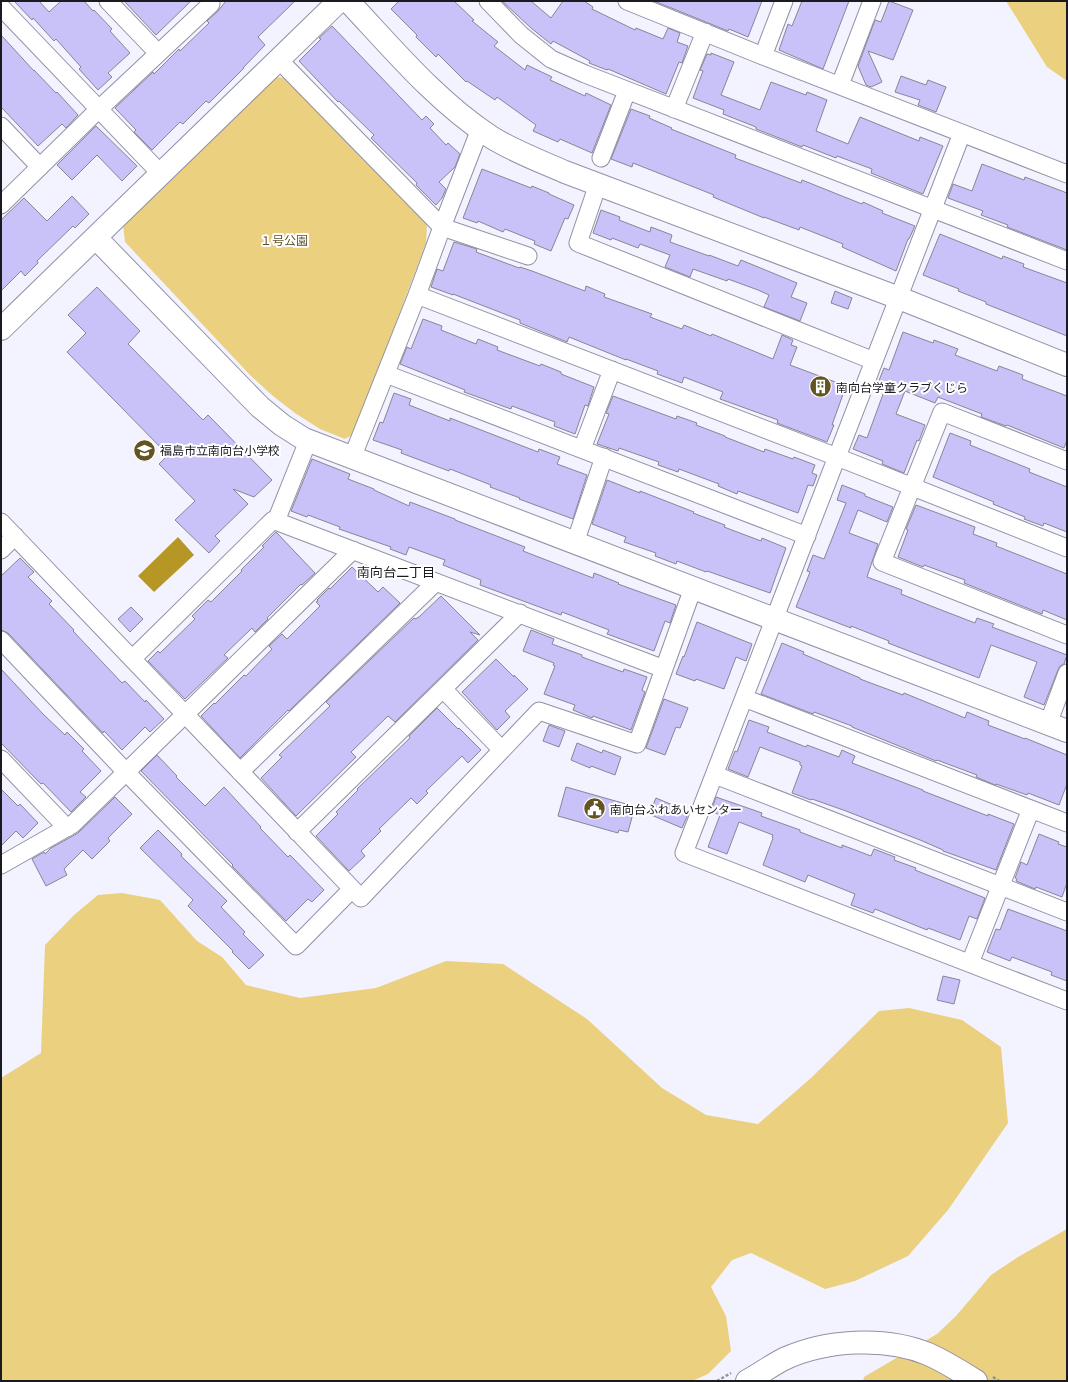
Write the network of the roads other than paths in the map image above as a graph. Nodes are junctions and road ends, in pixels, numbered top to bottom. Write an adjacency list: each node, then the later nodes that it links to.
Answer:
1 (108, 1): 11 (street)
2 (211, 1): 11 (street)
3 (339, 1): 13 (street)
4 (348, 1): 19 (street)
5 (488, 1): 15 (street)
6 (626, 1): 10 (street)
7 (784, 1): 12 (street)
8 (872, 1): 14 (street)
9 (1, 7): 16 (street)
10 (705, 32): 12 (street); 17 (street)
11 (158, 53): 16 (street)
12 (763, 56): 14 (street)
13 (279, 60): 23 (street); 28 (street)
14 (840, 85): 20 (street)
15 (627, 91): 17 (street); 21 (street)
16 (99, 109): 22 (street); 23 (street)
17 (674, 109): 27 (street)
18 (1, 126): 22 (street)
19 (480, 129): 25 (street); 28 (street)
20 (962, 133): 24 (street); 27 (street)
21 (601, 158)
22 (40, 167): 26 (street)
23 (161, 174): 29 (street)
24 (1067, 174)
25 (598, 184): 33 (street); 35 (street)
26 (1, 205)
27 (933, 209): 31 (street); 33 (street)
28 (442, 227): 30 (street); 32 (street)
29 (96, 238): 34 (street); 39 (street)
30 (528, 256)
31 (1067, 261)
32 (417, 295): 37 (street); 38 (street)
33 (899, 298): 35 (street); 36 (street)
34 (1, 329)
35 (874, 361): 42 (street)
36 (1067, 364)
37 (612, 370): 40 (street); 42 (street)
38 (386, 374): 40 (street); 43 (street)
39 (308, 440): 43 (street); 46 (street)
40 (582, 449): 41 (street)
41 (604, 457): 49 (street); 50 (street)
42 (838, 457): 45 (street); 49 (street)
43 (352, 458): 50 (street)
44 (1067, 461): 45 (street)
45 (912, 486): 51 (street); 58 (street)
46 (276, 521): 53 (street); 60 (street)
47 (1, 522): 48 (street)
48 (15, 536): 52 (street); 60 (street)
49 (807, 536): 57 (street)
50 (575, 543): 55 (street)
51 (1067, 548)
52 (1, 550)
53 (353, 550): 54 (street); 65 (street)
54 (436, 582): 56 (street); 70 (street)
55 (693, 588): 57 (street); 61 (street)
56 (520, 613): 61 (street); 63 (street)
57 (774, 620): 64 (street); 66 (street)
58 (1067, 635)
59 (1, 640): 69 (street)
60 (132, 658): 65 (street)
61 (664, 669): 67 (street)
62 (1067, 672): 66 (street)
63 (443, 689): 67 (street); 75 (street)
64 (744, 698): 71 (street); 72 (street)
65 (185, 714): 69 (street); 70 (street)
66 (1057, 728)
67 (502, 750): 78 (street)
68 (1, 759): 74 (street)
69 (126, 772): 74 (street); 78 (street)
70 (240, 772): 75 (street)
71 (715, 775): 77 (street); 80 (street)
72 (1032, 809): 73 (street); 77 (street)
73 (1066, 820)
74 (67, 828): 76 (street)
75 (297, 832): 78 (street)
76 (1, 865)
77 (1001, 886): 79 (street); 80 (street)
78 (352, 889)
79 (1067, 912)
80 (970, 963): 81 (street)
81 (1067, 1001)
82 (748, 1381): 83 (street)
83 (976, 1381)

